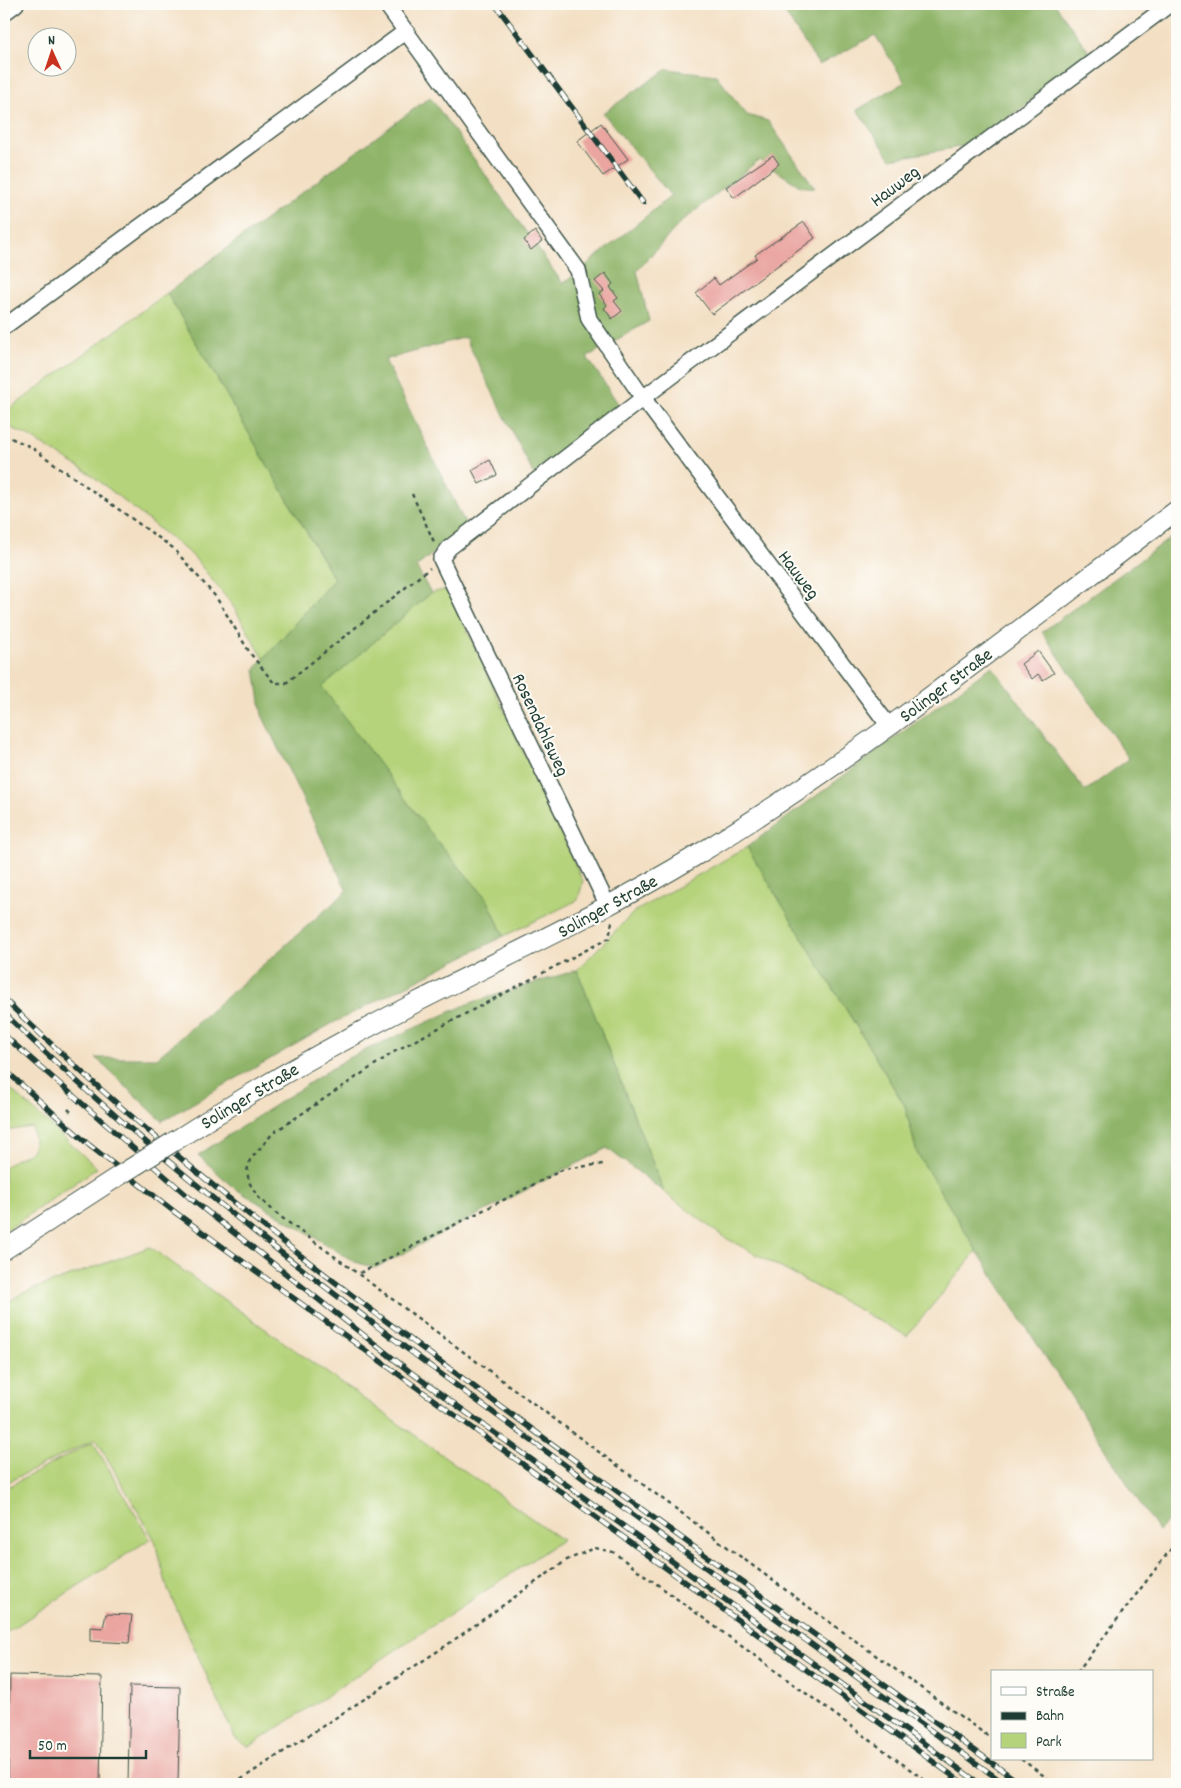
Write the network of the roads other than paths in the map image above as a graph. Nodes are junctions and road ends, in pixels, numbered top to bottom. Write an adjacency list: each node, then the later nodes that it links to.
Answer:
1 (16, 4): 4 (street)
2 (386, 4): 5 (street)
3 (1170, 4): 7 (street, Hauweg)
4 (4, 13)
5 (406, 31): 6 (street); 7 (street, Hauweg)
6 (4, 327)
7 (643, 398): 9 (street, Hauweg); 10 (street, Hauweg)
8 (1177, 510): 10 (main road, Solinger Straße)
9 (441, 559): 11 (street, Rosendahlsweg)
10 (889, 726): 11 (main road, Solinger Straße)
11 (608, 906): 12 (main road, Solinger Straße, bridge)
12 (4, 1250)

